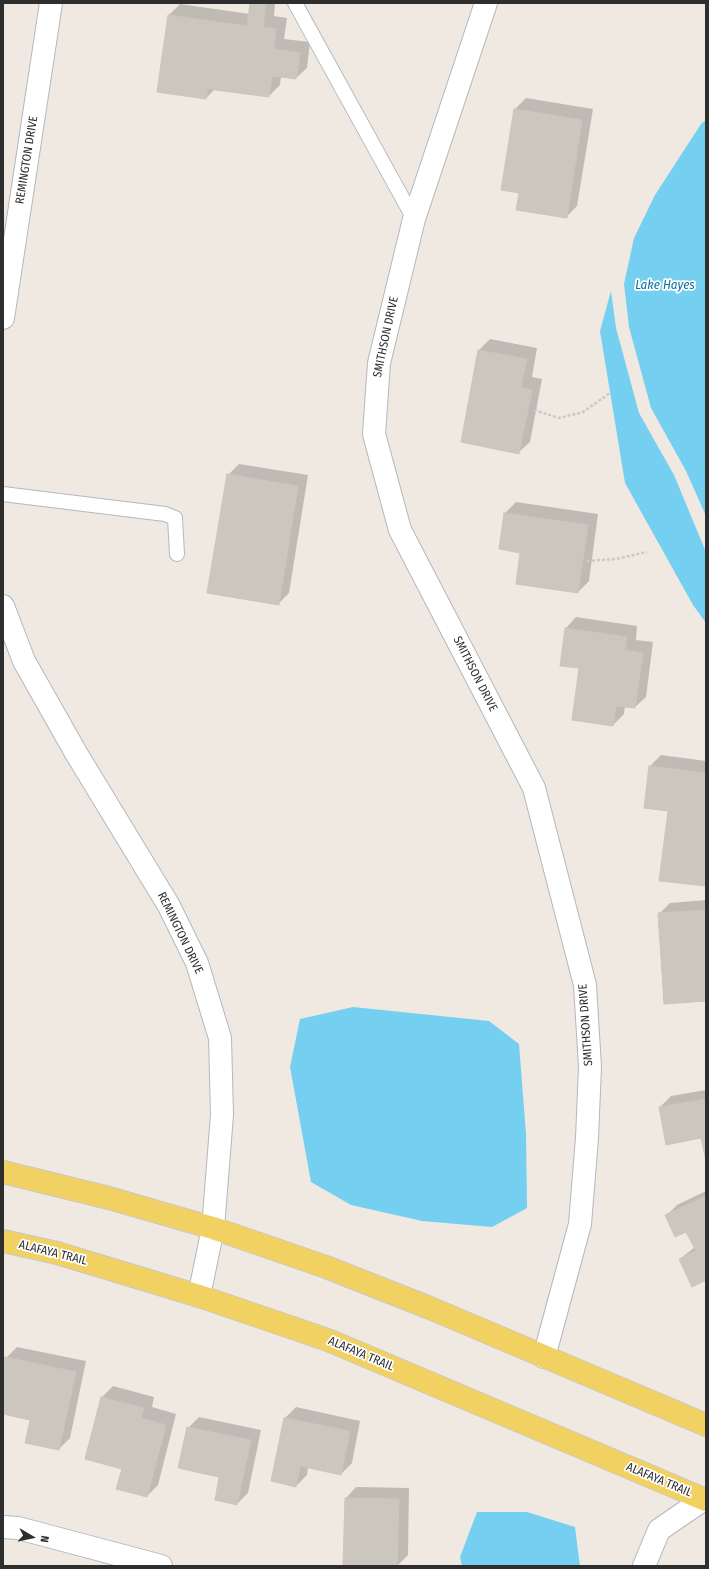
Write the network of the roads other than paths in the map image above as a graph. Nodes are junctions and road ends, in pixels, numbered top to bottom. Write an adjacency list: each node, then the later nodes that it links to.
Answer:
1 (51, 3): 5 (street, REMINGTON DRIVE)
2 (295, 3): 4 (lane)
3 (486, 3): 4 (street, SMITHSON DRIVE)
4 (414, 219): 13 (street, SMITHSON DRIVE)
5 (3, 318)
6 (3, 494): 7 (lane)
7 (177, 554)
8 (3, 606): 10 (street, REMINGTON DRIVE)
9 (3, 1172): 10 (main road)
10 (213, 1228): 12 (street, REMINGTON DRIVE); 13 (main road)
11 (3, 1241): 12 (main road, ALAFAYA TRAIL)
12 (199, 1296): 15 (main road, ALAFAYA TRAIL)
13 (544, 1357): 14 (main road)
14 (706, 1426)
15 (705, 1499): 18 (street)
16 (3, 1527): 17 (street)
17 (161, 1566)
18 (644, 1566)

